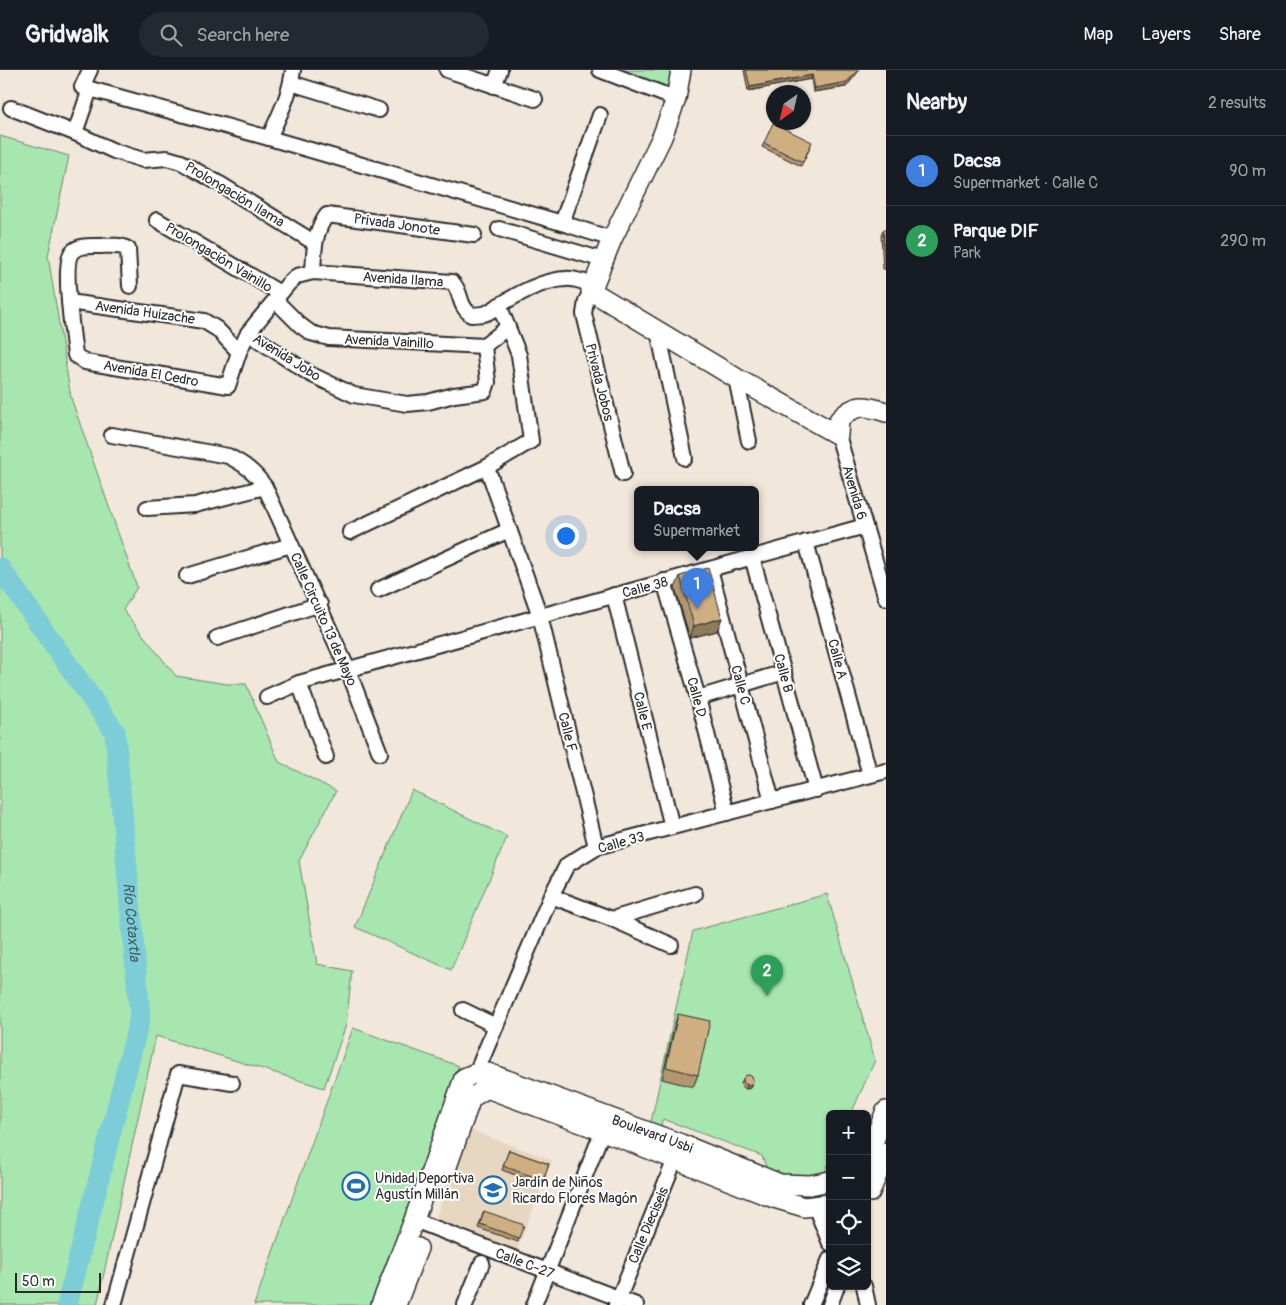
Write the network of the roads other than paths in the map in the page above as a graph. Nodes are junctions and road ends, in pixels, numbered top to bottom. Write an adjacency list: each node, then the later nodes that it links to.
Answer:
1 (90, 70): 8 (street)
2 (447, 70): 7 (street)
3 (500, 70): 7 (street)
4 (600, 70): 10 (street)
5 (681, 70): 10 (street)
6 (292, 77): 12 (street); 15 (street)
7 (494, 86): 9 (street)
8 (90, 90): 14 (street); 15 (street)
9 (535, 99)
10 (676, 99): 20 (street)
11 (11, 108): 14 (street, Prolongación Ilama)
12 (379, 110)
13 (600, 115): 17 (street)
14 (75, 133): 21 (street, Prolongación Ilama)
15 (269, 138): 17 (street)
16 (157, 220): 26 (street, Prolongación Vainillo)
17 (562, 223): 20 (street)
18 (499, 229): 22 (street)
19 (474, 235): 21 (street, Privada Jonote)
20 (612, 239): 22 (street)
21 (315, 243): 23 (street)
22 (604, 260): 25 (street)
23 (313, 272): 26 (street); 28 (street, Avenida Ilama)
24 (130, 286): 27 (street)
25 (591, 290): 28 (street); 30 (street); 41 (street, Privada Jobos)
26 (278, 297): 31 (street); 32 (street, Avenida Vainillo)
27 (68, 302): 33 (street, Avenida Huizache); 33 (street, Avenida El Cedro)
28 (499, 305): 29 (street)
29 (508, 327): 32 (street); 40 (street)
30 (658, 331): 34 (street); 39 (street)
31 (248, 333): 32 (street, Avenida Jobo); 33 (street)
32 (484, 346)
33 (239, 352)
34 (736, 378): 37 (street); 38 (street)
35 (877, 409): 37 (street)
36 (112, 435): 42 (street, Calle Circuito 13 de Mayo)
37 (838, 435): 44 (street, Avenida 6)
38 (749, 441)
39 (685, 458)
40 (487, 467): 45 (street, Calle F); 46 (street)
41 (623, 474)
42 (265, 487): 43 (street); 48 (street, Calle Circuito 13 de Mayo)
43 (147, 508)
44 (865, 526): 47 (street, Calle 38); 55 (street, Avenida 6)
45 (509, 530): 53 (street); 57 (street, Calle F)
46 (350, 532)
47 (806, 542): 49 (street, Calle 38); 68 (street, Calle A)
48 (291, 545): 51 (street); 56 (street, Calle Circuito 13 de Mayo)
49 (752, 557): 50 (street, Calle 38); 60 (street, Calle B)
50 (710, 569): 52 (street, Calle 38); 62 (street, Calle C)
51 (187, 576)
52 (664, 581): 54 (street, Calle 38); 64 (street, Calle D)
53 (378, 590)
54 (614, 595): 57 (street, Calle 38); 72 (street, Calle E)
55 (886, 598)
56 (320, 604): 58 (street); 59 (street, Calle Circuito 13 de Mayo)
57 (540, 616): 59 (street, Calle 38); 73 (street, Calle F)
58 (217, 638)
59 (348, 670): 61 (street, Calle 38); 65 (street, Calle Circuito 13 de Mayo)
60 (784, 672): 62 (street); 69 (street, Calle B)
61 (300, 683): 63 (street, Calle 38); 66 (street)
62 (741, 685): 64 (street); 70 (street, Calle C)
63 (267, 696)
64 (698, 698): 71 (street, Calle D)
65 (380, 753)
66 (326, 757)
67 (886, 771): 68 (street, Calle 33)
68 (870, 775): 69 (street, Calle 33)
69 (816, 790): 70 (street, Calle 33)
70 (772, 801): 71 (street, Calle 33)
71 (727, 813): 72 (street, Calle 33)
72 (672, 827): 73 (street, Calle 33)
73 (596, 847): 75 (street, Calle 33)
74 (695, 894): 76 (street)
75 (552, 896): 76 (street); 79 (street, Calle 33)
76 (612, 919): 77 (street)
77 (671, 945)
78 (463, 1010): 79 (street)
79 (496, 1026): 80 (street, Calle 33)
80 (481, 1081): 83 (street, Boulevard Usbi); 89 (street)
81 (232, 1083): 97 (street)
82 (886, 1111): 85 (street)
83 (605, 1124): 84 (street, Boulevard Usbi); 93 (street)
84 (678, 1152): 87 (street, Boulevard Usbi); 88 (street, Boulevard Usbi); 96 (street, Calle Dieciseis)
85 (875, 1162): 86 (street)
86 (871, 1180)
87 (826, 1182)
88 (822, 1205): 90 (street)
89 (420, 1223): 93 (street, Calle C-27); 98 (street); 99 (street)
90 (826, 1224)
91 (482, 1263): 100 (street)
92 (826, 1268): 103 (street)
93 (547, 1272): 96 (street, Calle C-27); 101 (street)
94 (835, 1290): 104 (street)
95 (865, 1290): 105 (street)
96 (617, 1302): 102 (street, Calle C-27)
97 (114, 1305)
98 (382, 1305)
99 (396, 1305)
100 (465, 1305)
101 (534, 1305)
102 (636, 1305)
103 (810, 1305)
104 (830, 1305)
105 (868, 1305)

